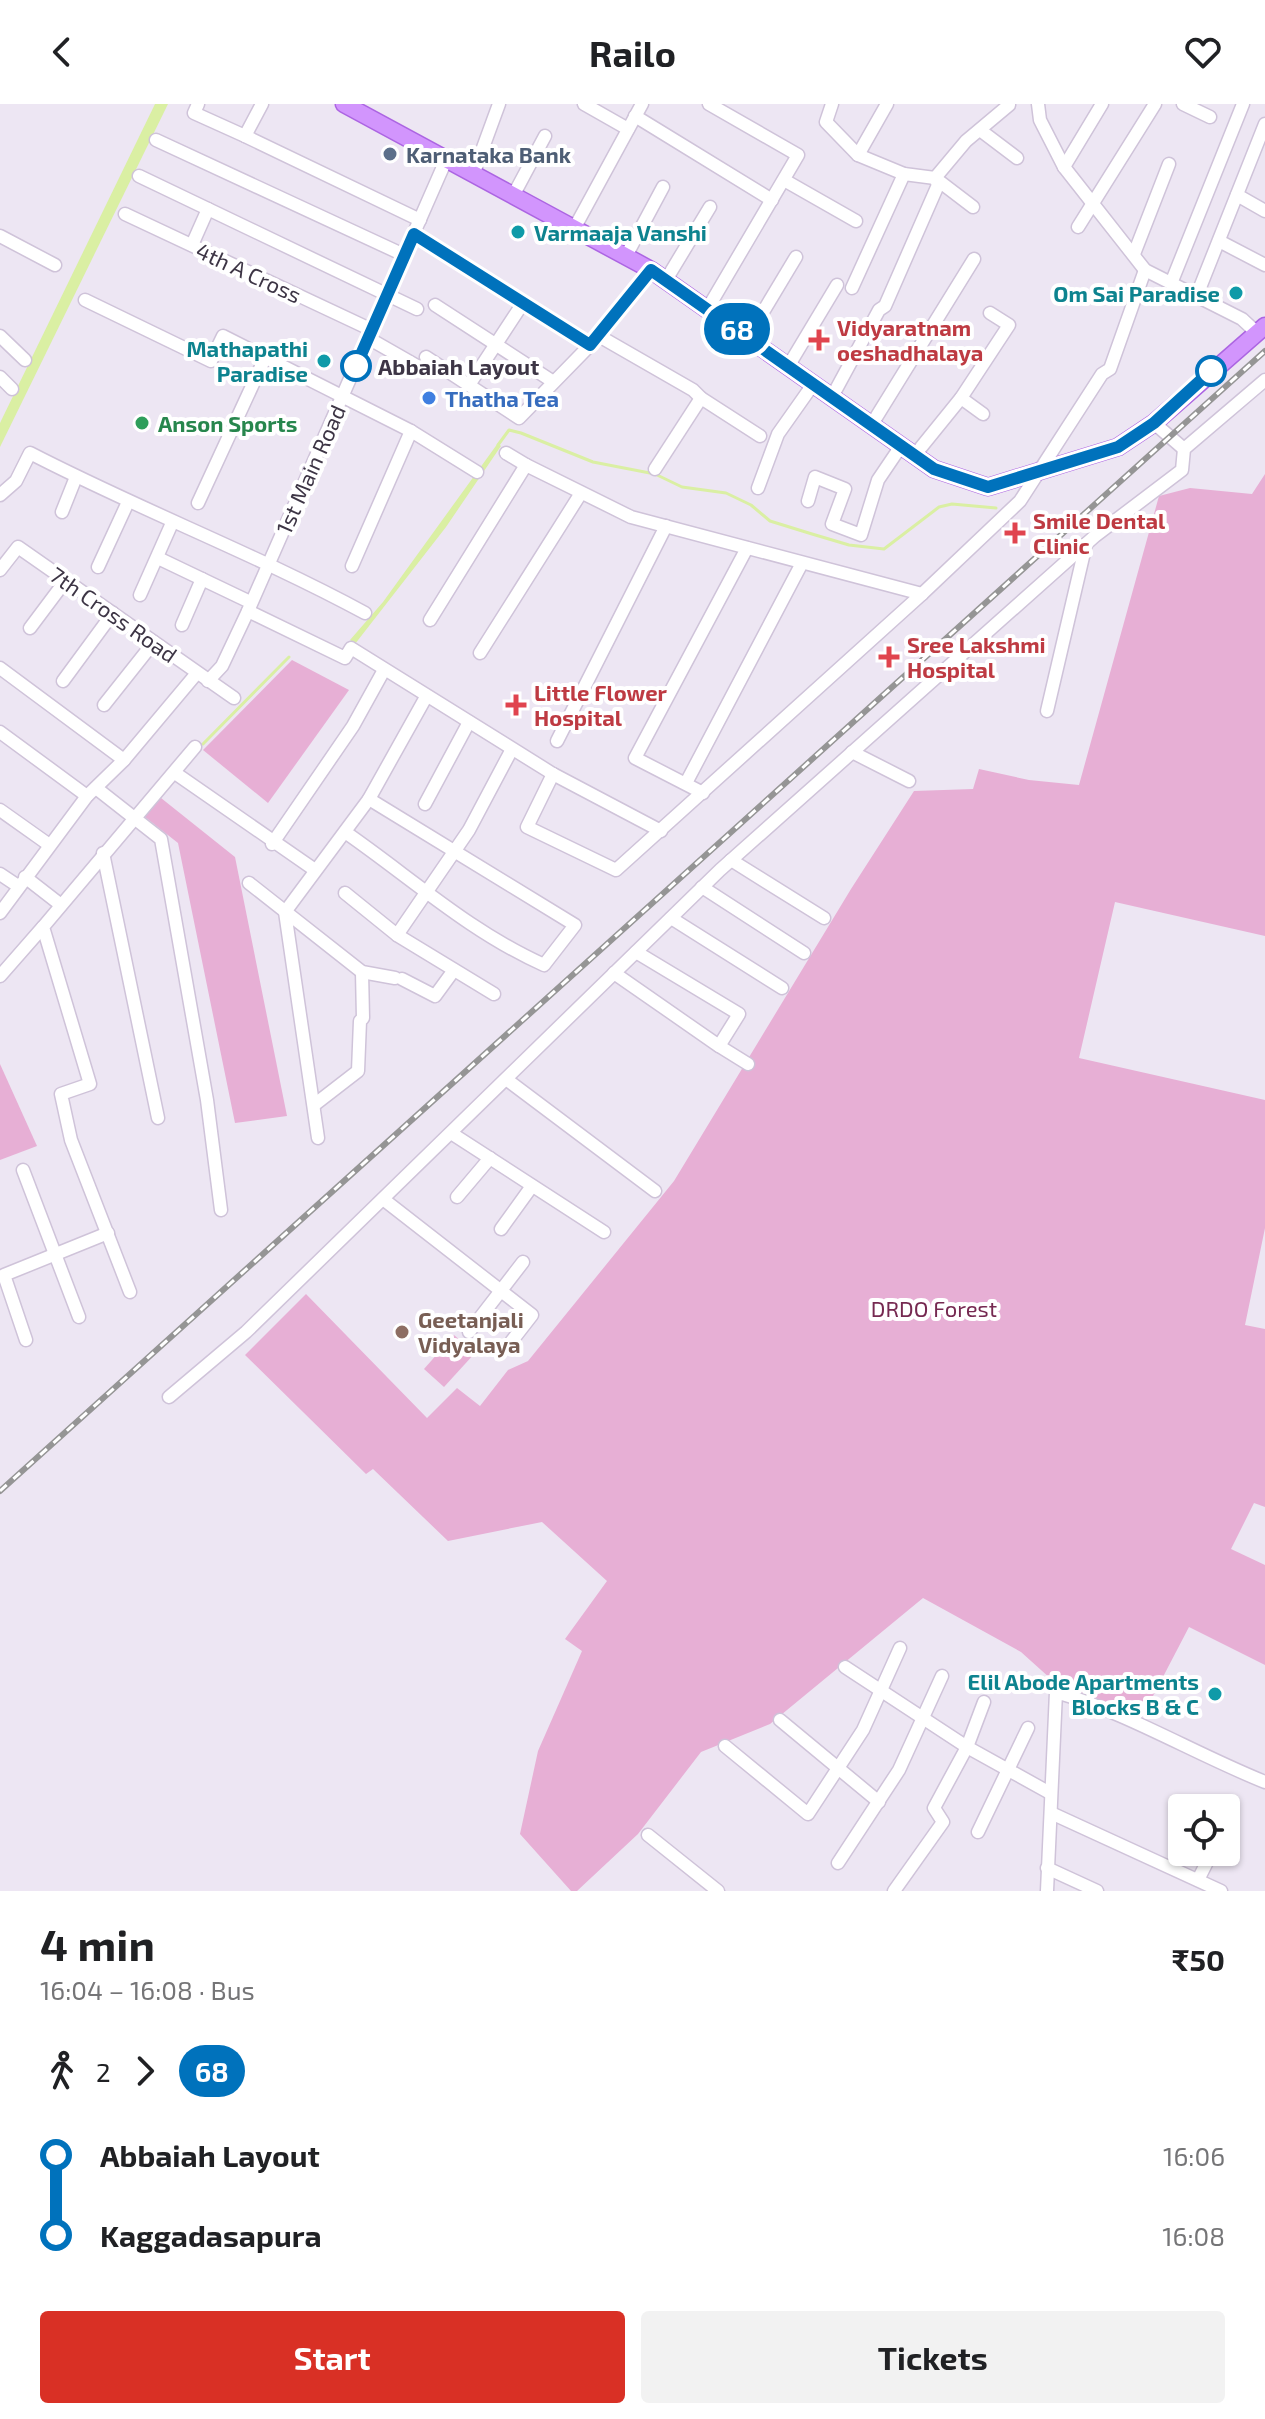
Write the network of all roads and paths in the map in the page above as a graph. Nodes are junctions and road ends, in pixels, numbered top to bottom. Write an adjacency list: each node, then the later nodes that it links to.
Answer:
1 (198, 104): 21 (street)
2 (262, 104): 21 (street)
3 (344, 104): 27 (main road)
4 (499, 104): 31 (street)
5 (584, 104): 19 (street)
6 (642, 104): 16 (street)
7 (709, 104): 34 (street)
8 (832, 104): 25 (street)
9 (887, 104): 25 (street)
10 (1010, 104): 20 (street)
11 (1038, 104): 29 (street)
12 (1102, 104): 29 (street)
13 (1155, 104): 41 (street)
14 (1183, 104): 17 (street)
15 (1243, 104): 63 (street)
16 (635, 116): 19 (street); 38 (street)
17 (1210, 117)
18 (1265, 124): 24 (street)
19 (628, 129): 47 (street)
20 (980, 130): 26 (street); 33 (street)
21 (245, 136): 45 (street)
22 (545, 136): 37 (street)
23 (156, 140): 54 (street)
24 (1260, 153): 36 (street)
25 (858, 155): 30 (street)
26 (1017, 158)
27 (446, 160): 31 (main road); 45 (street, 1st Main Road)
28 (1169, 164): 53 (street)
29 (1064, 167): 41 (street)
30 (904, 174): 33 (street); 65 (street)
31 (473, 175): 37 (main road)
32 (139, 176): 42 (street)
33 (935, 178): 40 (street); 89 (street)
34 (784, 180): 38 (street); 46 (street)
35 (663, 187): 55 (street)
36 (1237, 195): 43 (street); 51 (street)
37 (513, 196): 47 (main road)
38 (772, 200): 71 (street)
39 (710, 207): 62 (street)
40 (973, 207)
41 (1093, 207): 48 (street); 53 (street)
42 (208, 209): 52 (street); 66 (street)
43 (1265, 211)
44 (125, 214): 52 (street, 4th A Cross)
45 (420, 220): 49 (street, 1st Main Road)
46 (856, 221)
47 (575, 227): 55 (main road)
48 (1078, 227)
49 (414, 234): 54 (street, 1st Main Road); 69 (street)
50 (0, 236): 58 (street)
51 (1219, 241): 59 (street); 67 (street)
52 (192, 245): 75 (street, 4th A Cross)
53 (1134, 254): 61 (street)
54 (404, 255): 66 (street, 1st Main Road)
55 (626, 256): 60 (main road)
56 (796, 257): 77 (street)
57 (974, 259): 95 (street)
58 (55, 265)
59 (1265, 265)
60 (651, 270): 62 (main road); 78 (street)
61 (1145, 270): 63 (street); 103 (street)
62 (666, 280): 71 (main road)
63 (1172, 281): 67 (street)
64 (837, 285): 82 (street)
65 (852, 288)
66 (388, 293): 72 (street); 75 (street, 1st Main Road)
67 (1197, 295): 74 (street)
68 (85, 300): 80 (street)
69 (523, 303): 78 (street); 79 (street)
70 (435, 305): 79 (street)
71 (708, 308): 77 (main road)
72 (417, 309)
73 (990, 313): 92 (street)
74 (1261, 330): 94 (main road)
75 (370, 334): 87 (street, 4th A Cross); 90 (street, 1st Main Road)
76 (0, 336): 81 (street)
77 (748, 337): 82 (main road)
78 (594, 341): 85 (street); 91 (street)
79 (496, 344): 85 (street); 87 (street)
80 (265, 358): 90 (street); 111 (street)
81 (25, 360)
82 (789, 365): 86 (main road)
83 (0, 377): 88 (street)
84 (1265, 380): 98 (street)
85 (552, 381): 87 (street, 4th A Cross)
86 (814, 383): 89 (main road); 106 (street)
87 (469, 385)
88 (12, 389)
89 (833, 395): 95 (main road)
90 (342, 397): 96 (street); 121 (street, 1st Main Road)
91 (701, 398): 97 (street); 102 (street)
92 (961, 398): 93 (street); 99 (street)
93 (983, 414)
94 (1154, 423): 98 (street); 103 (main road)
95 (872, 424): 99 (main road)
96 (411, 431): 104 (street); 122 (street)
97 (760, 436)
98 (1184, 449): 116 (street)
99 (908, 451): 103 (main road); 109 (street)
100 (506, 453): 101 (street)
101 (526, 465): 107 (street); 132 (street)
102 (655, 469)
103 (1041, 469): 127 (street)
104 (477, 472)
105 (76, 477): 108 (street); 110 (street); 112 (street)
106 (758, 488)
107 (581, 493): 114 (street); 136 (street)
108 (0, 495)
109 (808, 501)
110 (128, 502): 113 (street); 123 (street)
111 (198, 503)
112 (62, 512)
113 (172, 523): 119 (street); 121 (street)
114 (666, 526): 118 (street); 148 (street)
115 (6, 539): 117 (street, 7th Cross Road)
116 (1086, 544): 145 (street); 151 (street)
117 (18, 547): 124 (street); 126 (street, 7th Cross Road)
118 (747, 548): 120 (street); 156 (street)
119 (158, 558): 125 (street); 128 (street)
120 (802, 563): 127 (street); 156 (street)
121 (267, 564): 129 (street, 1st Main Road); 131 (street)
122 (352, 566)
123 (98, 567)
124 (0, 570)
125 (202, 579): 129 (street); 133 (street)
126 (66, 580): 130 (street, 7th Cross Road); 134 (street)
127 (922, 594): 158 (street)
128 (140, 595)
129 (249, 606): 138 (street); 141 (street, 1st Main Road)
130 (113, 613): 135 (street, 7th Cross Road); 140 (street)
131 (365, 613)
132 (430, 620)
133 (182, 625)
134 (30, 628)
135 (154, 642): 139 (street, 7th Cross Road); 144 (street)
136 (480, 653)
137 (0, 668): 152 (street)
138 (384, 670): 142 (street); 166 (street)
139 (197, 673): 141 (street, 7th Cross Road); 152 (street)
140 (63, 681)
141 (208, 681): 143 (street, 7th Cross Road)
142 (426, 697): 146 (street); 159 (street)
143 (234, 698)
144 (104, 705)
145 (1047, 711)
146 (469, 722): 150 (street); 160 (street)
147 (0, 732): 157 (street)
148 (557, 741)
149 (195, 747): 153 (street)
150 (512, 749): 154 (street); 168 (street)
151 (852, 752): 155 (street); 169 (street)
152 (124, 760): 157 (street)
153 (175, 773): 162 (street); 166 (street)
154 (553, 774): 163 (street); 163 (street)
155 (909, 781)
156 (686, 783): 158 (street)
157 (91, 792): 162 (street); 165 (street)
158 (703, 793): 163 (street)
159 (369, 799): 164 (street); 168 (street)
160 (425, 804)
161 (0, 810): 165 (street)
162 (135, 817): 167 (street); 205 (street)
163 (661, 831)
164 (345, 832): 170 (street); 176 (street)
165 (48, 844): 172 (street)
166 (272, 844): 170 (street)
167 (103, 853): 177 (street); 196 (street)
168 (453, 854): 176 (street); 176 (street)
169 (731, 860): 174 (street); 181 (street)
170 (315, 870): 178 (street)
171 (0, 874): 172 (street)
172 (21, 882): 177 (street); 179 (street)
173 (249, 883): 178 (street)
174 (702, 887): 180 (street); 185 (street)
175 (345, 893): 183 (street)
176 (426, 893): 183 (street)
177 (61, 905): 182 (street)
178 (285, 912): 186 (street); 195 (street)
179 (0, 913)
180 (671, 918): 184 (street); 190 (street)
181 (824, 918)
182 (43, 927): 189 (street); 208 (street)
183 (397, 935): 187 (street)
184 (636, 952): 188 (street); 192 (street)
185 (804, 953)
186 (357, 968): 187 (street); 195 (street)
187 (454, 970): 191 (street)
188 (614, 973): 192 (street); 194 (street)
189 (0, 976)
190 (782, 988)
191 (494, 994)
192 (719, 1046): 193 (street)
193 (748, 1064)
194 (506, 1079): 197 (street); 202 (street)
195 (314, 1105): 198 (street)
196 (158, 1118)
197 (451, 1133): 199 (street); 204 (street)
198 (318, 1138)
199 (490, 1158): 201 (street); 203 (street)
200 (23, 1170): 209 (street)
201 (532, 1186): 206 (street); 207 (street)
202 (655, 1191)
203 (457, 1197)
204 (383, 1199): 212 (street); 218 (street)
205 (221, 1210)
206 (501, 1229)
207 (604, 1232)
208 (108, 1233): 209 (street); 213 (street)
209 (56, 1254): 211 (street); 214 (street)
210 (523, 1262): 212 (street)
211 (2, 1270): 216 (street)
212 (501, 1291): 215 (street); 217 (street)
213 (130, 1292)
214 (79, 1317)
215 (469, 1332)
216 (26, 1340)
217 (511, 1342)
218 (169, 1397)
219 (900, 1648): 222 (street)
220 (845, 1667): 222 (street)
221 (942, 1676): 224 (street)
222 (880, 1693): 224 (street); 229 (street)
223 (984, 1702): 228 (street)
224 (923, 1719): 228 (street); 233 (street)
225 (780, 1720): 229 (street)
226 (1028, 1728): 230 (street)
227 (725, 1746): 229 (street)
228 (967, 1747): 230 (street); 242 (street)
229 (839, 1768): 233 (street)
230 (1008, 1769): 232 (street); 235 (street)
231 (1265, 1782): 232 (street)
232 (1050, 1793): 234 (street)
233 (879, 1802): 237 (street)
234 (1051, 1813): 239 (street); 240 (street)
235 (978, 1832)
236 (648, 1835): 241 (street)
237 (838, 1863)
238 (1205, 1866): 240 (street)
239 (1047, 1868): 243 (street); 244 (street)
240 (1198, 1880): 245 (street)
241 (718, 1891)
242 (894, 1891)
243 (1047, 1891)
244 (1097, 1891)
245 (1221, 1891)

